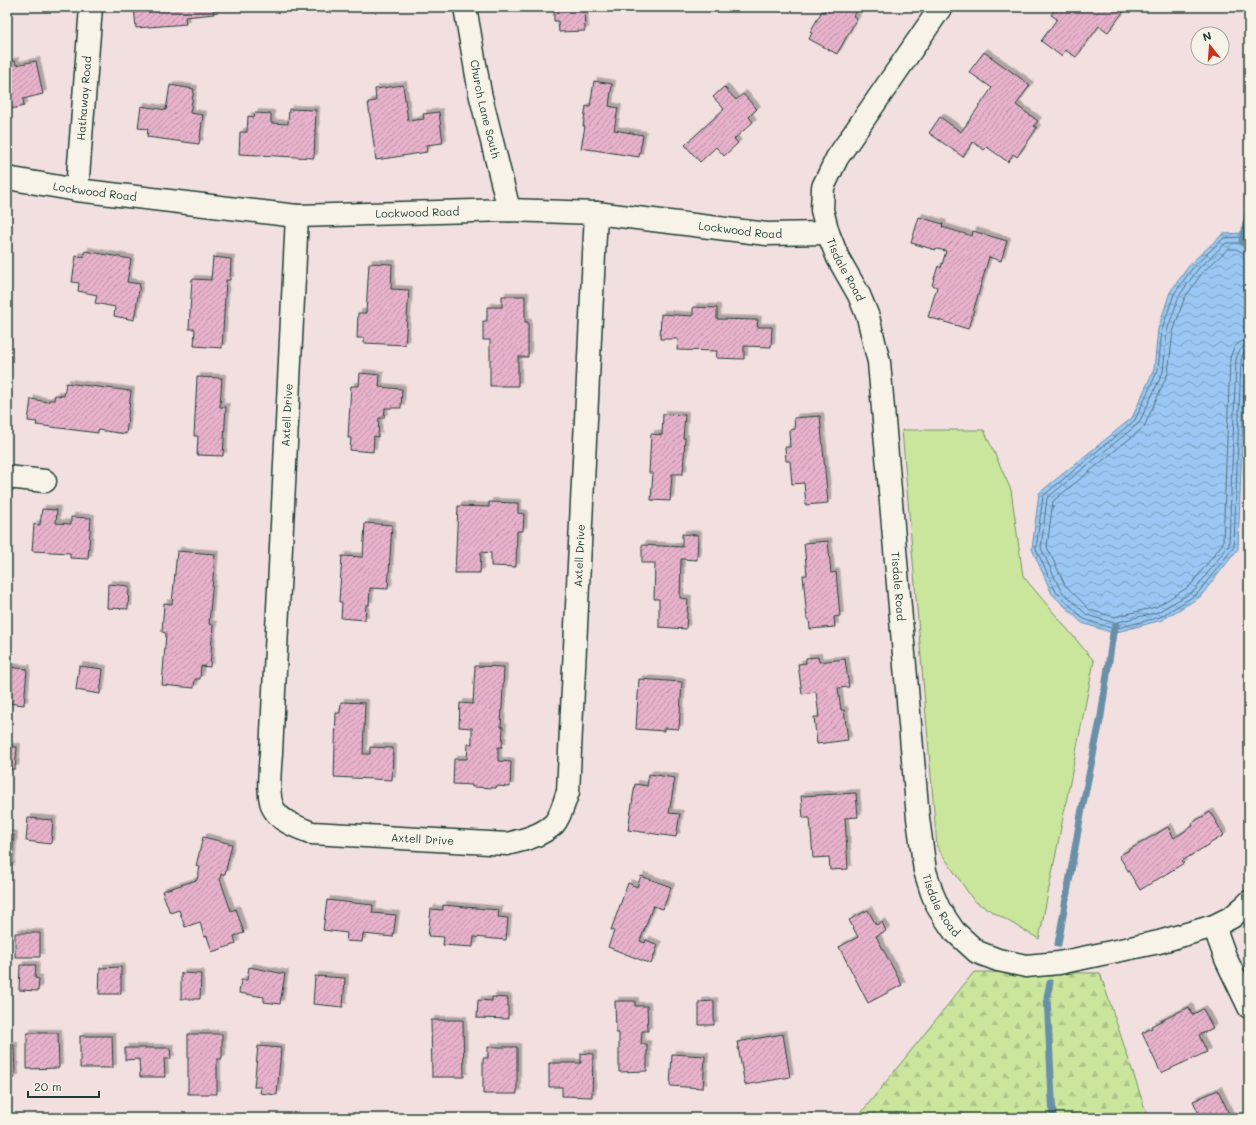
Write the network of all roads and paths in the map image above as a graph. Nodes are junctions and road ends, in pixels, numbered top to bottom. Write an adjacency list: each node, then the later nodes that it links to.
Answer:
1 (90, 7): 5 (street, Hathaway Road)
2 (465, 7): 6 (street, Church Lane South)
3 (941, 7): 9 (street, Tisdale Road)
4 (7, 178): 5 (street, Lockwood Road)
5 (78, 190): 8 (street, Lockwood Road)
6 (509, 210): 7 (street, Lockwood Road); 8 (street, Lockwood Road)
7 (596, 213): 8 (street, Axtell Drive); 9 (street, Lockwood Road)
8 (297, 216)
9 (828, 233): 13 (street, Tisdale Road)
10 (7, 477): 11 (street)
11 (45, 481)
12 (1249, 902): 13 (street, Tisdale Road)
13 (1214, 926): 14 (street)
14 (1249, 1007)

